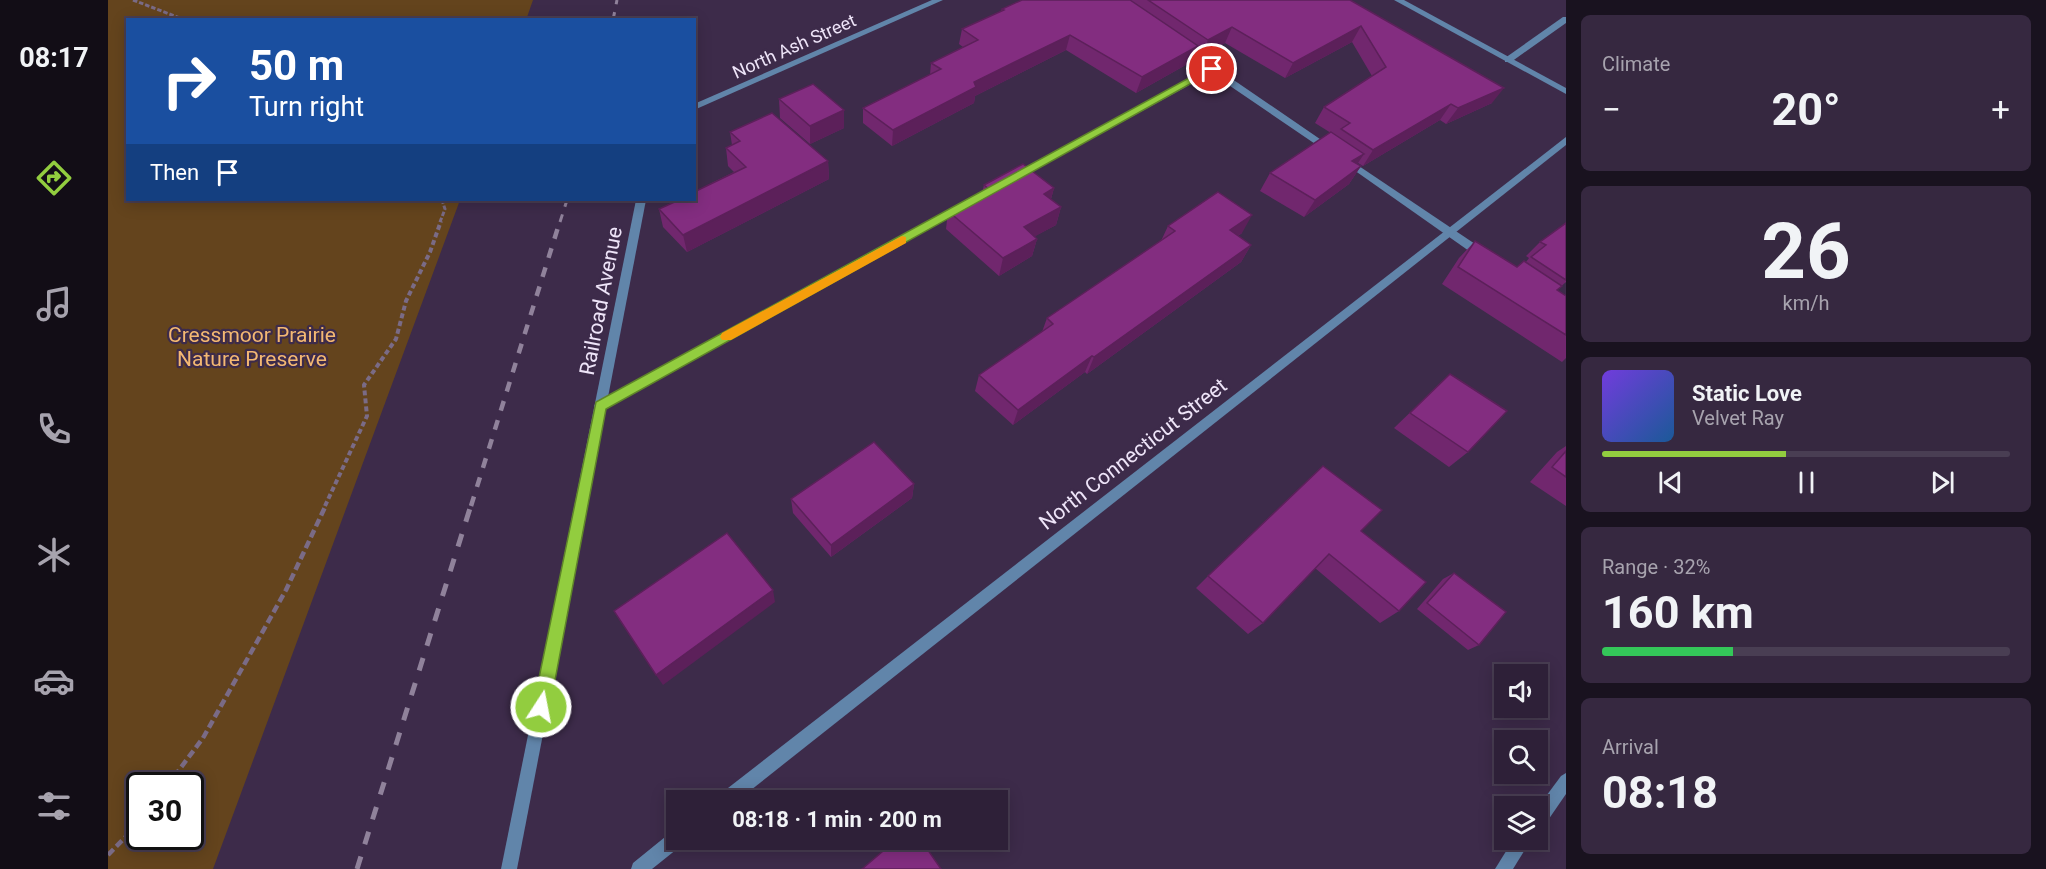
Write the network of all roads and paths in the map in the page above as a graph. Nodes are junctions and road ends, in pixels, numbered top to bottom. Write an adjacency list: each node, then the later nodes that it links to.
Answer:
1 (133, 0): 4 (path)
2 (939, 0): 10 (street, North Ash Street)
3 (1398, 0): 7 (street)
4 (180, 18)
5 (1566, 19): 7 (street)
6 (1176, 44): 8 (street)
7 (1508, 60): 9 (street)
8 (1212, 69): 12 (street); 16 (street)
9 (1566, 91)
10 (696, 106)
11 (1566, 140): 16 (street, North Connecticut Street)
12 (1005, 183)
13 (442, 201): 19 (path)
14 (641, 201): 18 (street, Railroad Avenue)
15 (974, 201): 18 (street)
16 (1450, 232): 17 (street); 21 (street, North Connecticut Street)
17 (1489, 258)
18 (600, 406): 27 (street, Railroad Avenue)
19 (177, 772)
20 (1566, 781): 22 (street)
21 (739, 790)
22 (1548, 806)
23 (126, 836): 26 (path)
24 (666, 847): 28 (street)
25 (1516, 850): 29 (street)
26 (108, 855)
27 (509, 869)
28 (639, 869)
29 (1503, 869)

